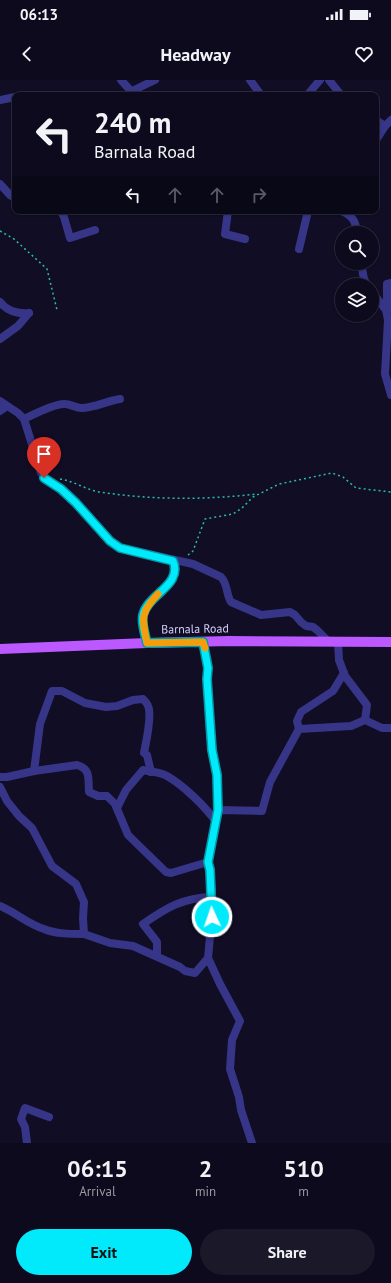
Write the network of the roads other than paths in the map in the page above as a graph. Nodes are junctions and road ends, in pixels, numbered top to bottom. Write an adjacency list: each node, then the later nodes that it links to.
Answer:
1 (121, 80): 6 (street)
2 (155, 80): 7 (street)
3 (250, 80): 8 (street)
4 (320, 80): 9 (street)
5 (329, 80): 10 (street)
6 (134, 92)
7 (137, 92)
8 (259, 92)
9 (310, 92)
10 (339, 92)
11 (12, 98): 12 (street)
12 (0, 100)
13 (388, 123): 14 (street)
14 (379, 136)
15 (0, 184): 16 (street)
16 (12, 196)
17 (62, 214): 22 (street)
18 (228, 214): 23 (street)
19 (307, 214): 24 (street)
20 (346, 214): 21 (street)
21 (356, 226)
22 (95, 230)
23 (245, 239)
24 (298, 249)
25 (391, 283): 28 (street)
26 (379, 300): 28 (street)
27 (0, 302): 29 (street)
28 (388, 311): 30 (street)
29 (0, 338)
30 (391, 395)
31 (120, 399): 34 (street)
32 (3, 403): 33 (street); 34 (street)
33 (0, 411)
34 (24, 419): 35 (street)
35 (173, 561): 37 (street); 39 (street)
36 (203, 642): 37 (main road, Barnala Road); 39 (main road, Barnala Road); 50 (street)
37 (334, 642): 38 (main road, Barnala Road); 41 (street)
38 (391, 642)
39 (147, 643): 40 (main road, Barnala Road)
40 (0, 649)
41 (344, 673): 42 (street); 44 (street)
42 (366, 720): 43 (street); 44 (street)
43 (391, 728)
44 (299, 729): 50 (street)
45 (34, 771): 46 (street); 47 (street); 49 (street)
46 (151, 772): 49 (street); 51 (street)
47 (0, 777)
48 (0, 787): 55 (street)
49 (117, 808): 52 (street)
50 (218, 810): 51 (street)
51 (216, 822): 52 (street)
52 (208, 862): 53 (street)
53 (211, 897): 56 (street); 57 (street)
54 (0, 906): 55 (street)
55 (84, 934): 56 (street)
56 (157, 956): 57 (street)
57 (208, 958): 60 (street)
58 (50, 1117): 59 (street)
59 (26, 1143)
60 (252, 1143)

